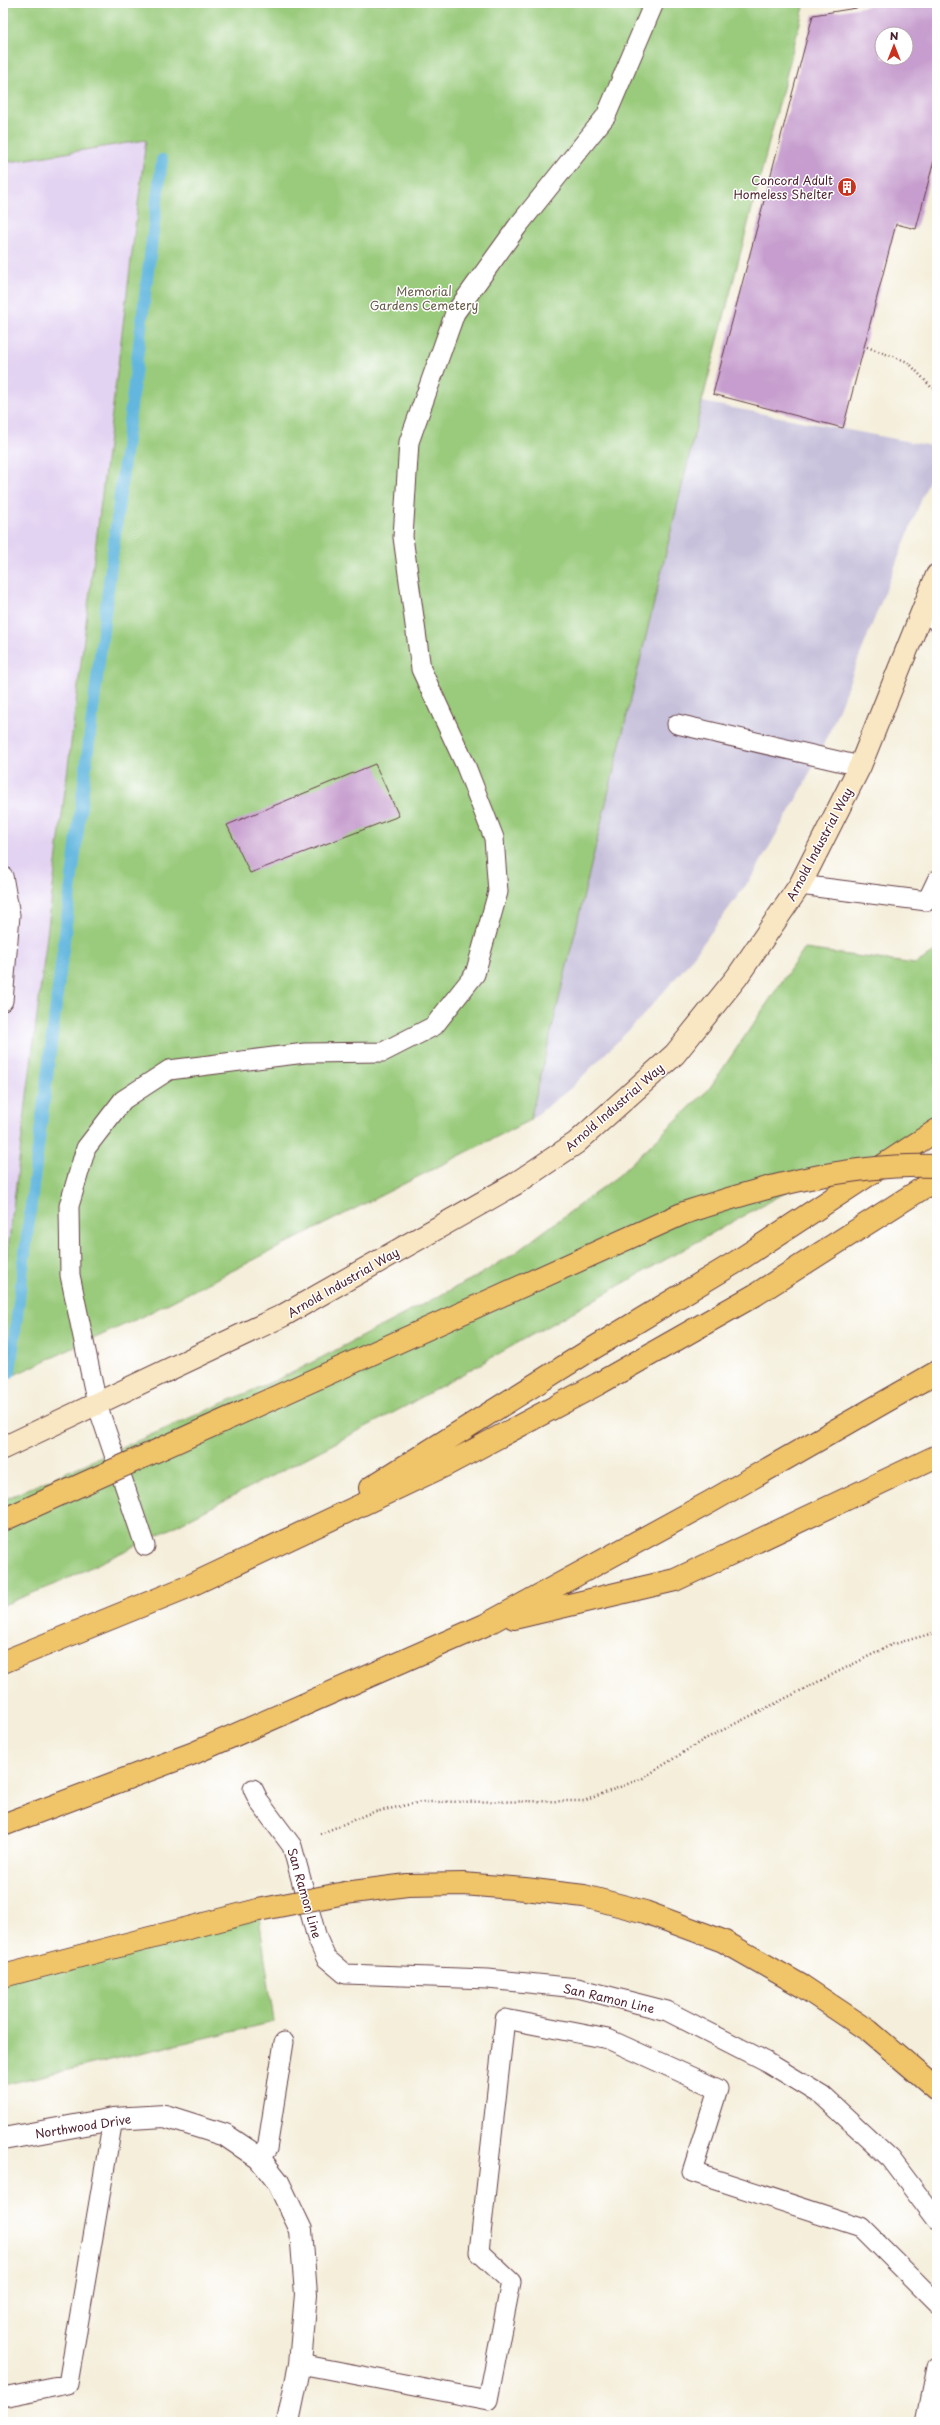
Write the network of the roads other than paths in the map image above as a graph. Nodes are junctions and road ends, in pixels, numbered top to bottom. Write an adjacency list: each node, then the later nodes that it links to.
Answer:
1 (654, 3): 14 (lane)
2 (937, 575): 3 (street, Arnold Industrial Way)
3 (930, 615): 5 (street, Arnold Industrial Way)
4 (677, 724): 5 (lane)
5 (860, 766): 8 (street, Arnold Industrial Way)
6 (3, 876): 9 (lane)
7 (937, 880): 8 (lane)
8 (800, 884): 14 (street, Arnold Industrial Way)
9 (3, 1000)
10 (937, 1130): 18 (highway)
11 (937, 1166): 17 (highway, bridge)
12 (937, 1178): 18 (highway)
13 (937, 1372): 20 (highway)
14 (97, 1404): 15 (street, Arnold Industrial Way); 19 (lane)
15 (3, 1448)
16 (937, 1456): 20 (highway)
17 (3, 1520)
18 (281, 1544): 21 (highway)
19 (145, 1546)
20 (485, 1625): 23 (highway)
21 (3, 1662)
22 (253, 1789): 30 (lane, San Ramon Line)
23 (3, 1825)
24 (3, 1976): 26 (highway, bridge)
25 (284, 2042): 29 (lane)
26 (937, 2089)
27 (112, 2119): 28 (street, Northwood Drive); 29 (street, Northwood Drive); 34 (lane)
28 (3, 2139)
29 (259, 2158): 32 (street, Northwood Drive)
30 (937, 2220)
31 (937, 2303): 32 (lane)
32 (300, 2364): 35 (street, Northwood Drive)
33 (937, 2367): 36 (lane)
34 (3, 2397)
35 (288, 2422)
36 (926, 2422)

